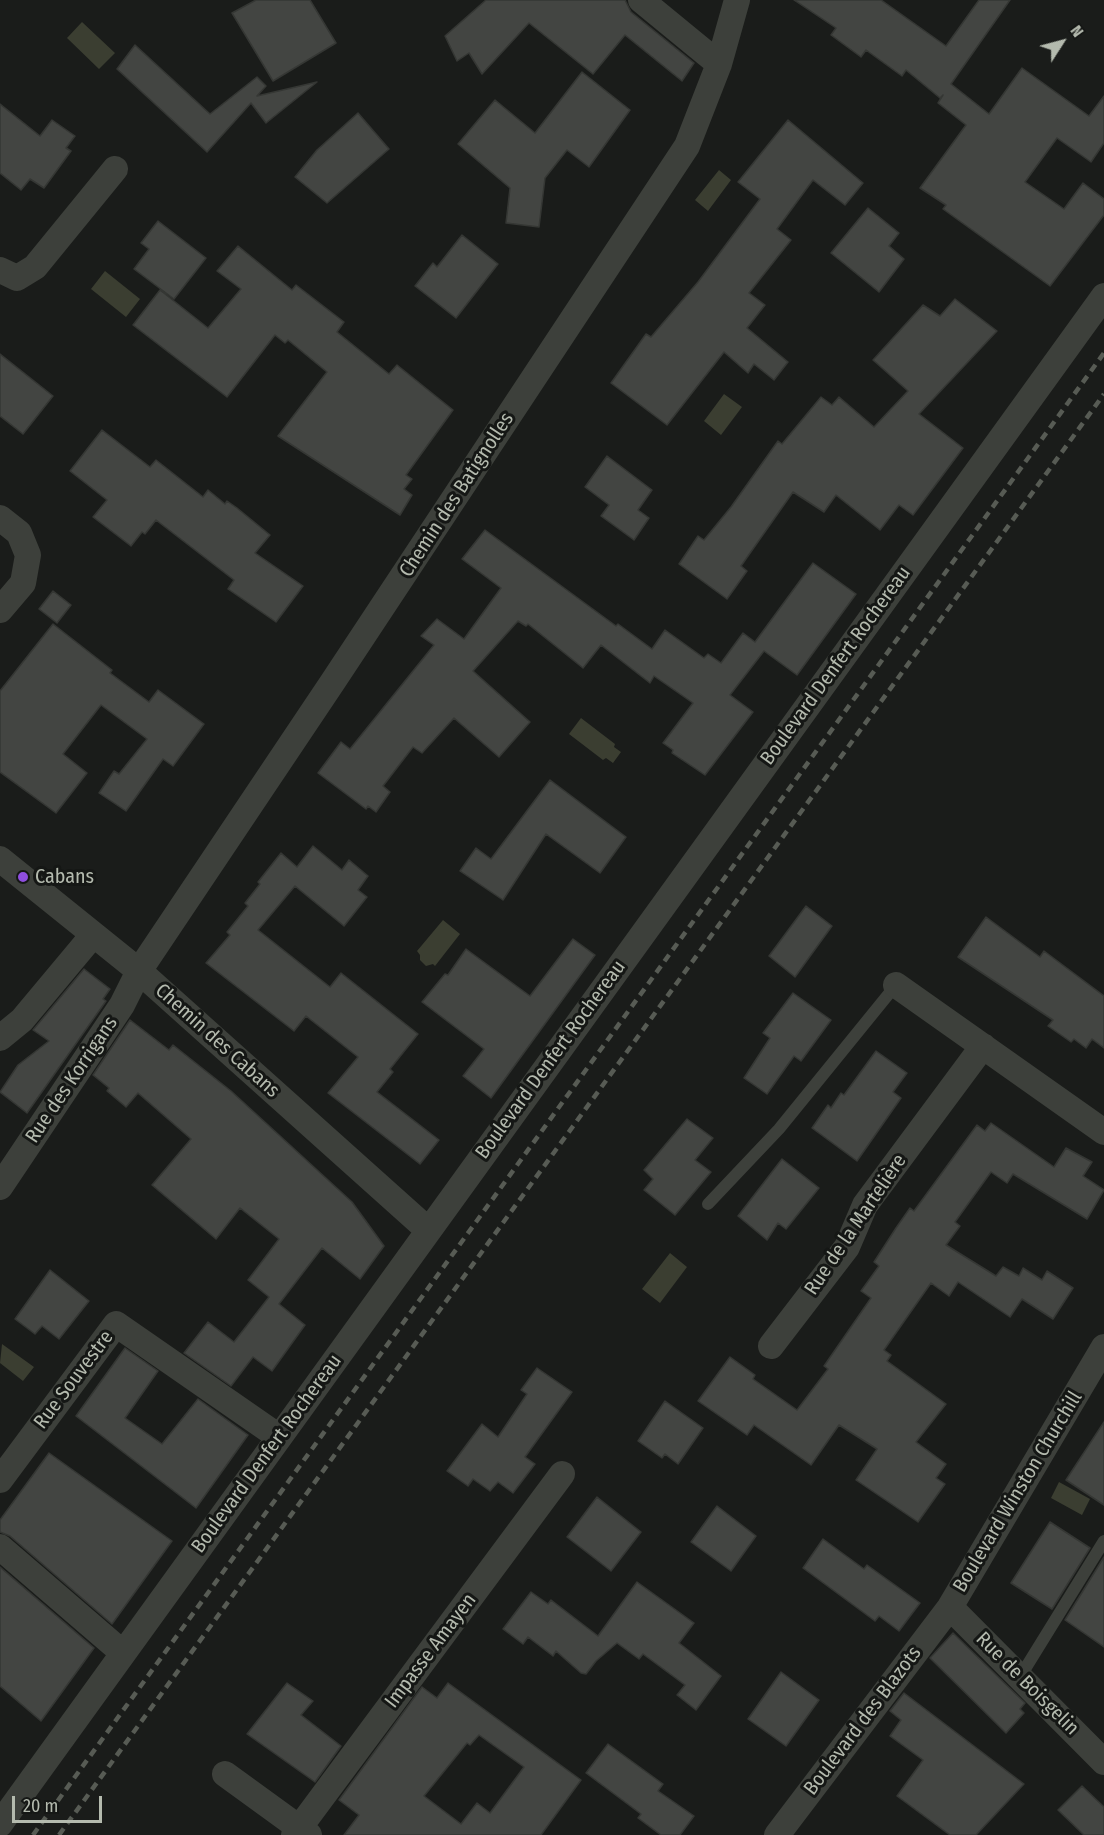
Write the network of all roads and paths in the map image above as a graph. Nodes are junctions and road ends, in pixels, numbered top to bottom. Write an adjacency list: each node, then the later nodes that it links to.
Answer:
1 (642, 0): 3 (street)
2 (737, 0): 3 (street, Chemin des Batignolles)
3 (719, 64): 11 (street, Chemin des Batignolles)
4 (115, 169): 5 (street)
5 (0, 270)
6 (1104, 296): 18 (street, Boulevard Denfert Rochereau)
7 (0, 518): 8 (street)
8 (0, 610)
9 (0, 859): 10 (street, Chemin des Cabans)
10 (93, 935): 11 (street, Chemin des Cabans); 13 (street)
11 (139, 971): 16 (street, Rue des Korrigans); 18 (street, Chemin des Cabans)
12 (896, 985): 14 (street); 17 (lane)
13 (0, 1038)
14 (983, 1046): 15 (street); 19 (street, Rue de la Martelière)
15 (1104, 1132)
16 (0, 1187)
17 (708, 1204)
18 (428, 1230): 21 (street, Boulevard Denfert Rochereau)
19 (771, 1346)
20 (1104, 1347): 26 (street, Boulevard Winston Churchill)
21 (279, 1437): 23 (street, Rue Souvestre); 27 (street, Boulevard Denfert Rochereau)
22 (562, 1474): 32 (street, Impasse Amayen)
23 (0, 1480)
24 (1104, 1541): 28 (lane)
25 (0, 1547): 27 (street)
26 (950, 1607): 28 (street, Rue de Boisgelin); 33 (street, Boulevard des Blazots)
27 (123, 1653): 31 (street, Boulevard Denfert Rochereau)
28 (1020, 1677): 29 (street, Rue de Boisgelin)
29 (1104, 1762)
30 (225, 1774): 32 (street)
31 (0, 1824)
32 (301, 1833)
33 (777, 1835)

